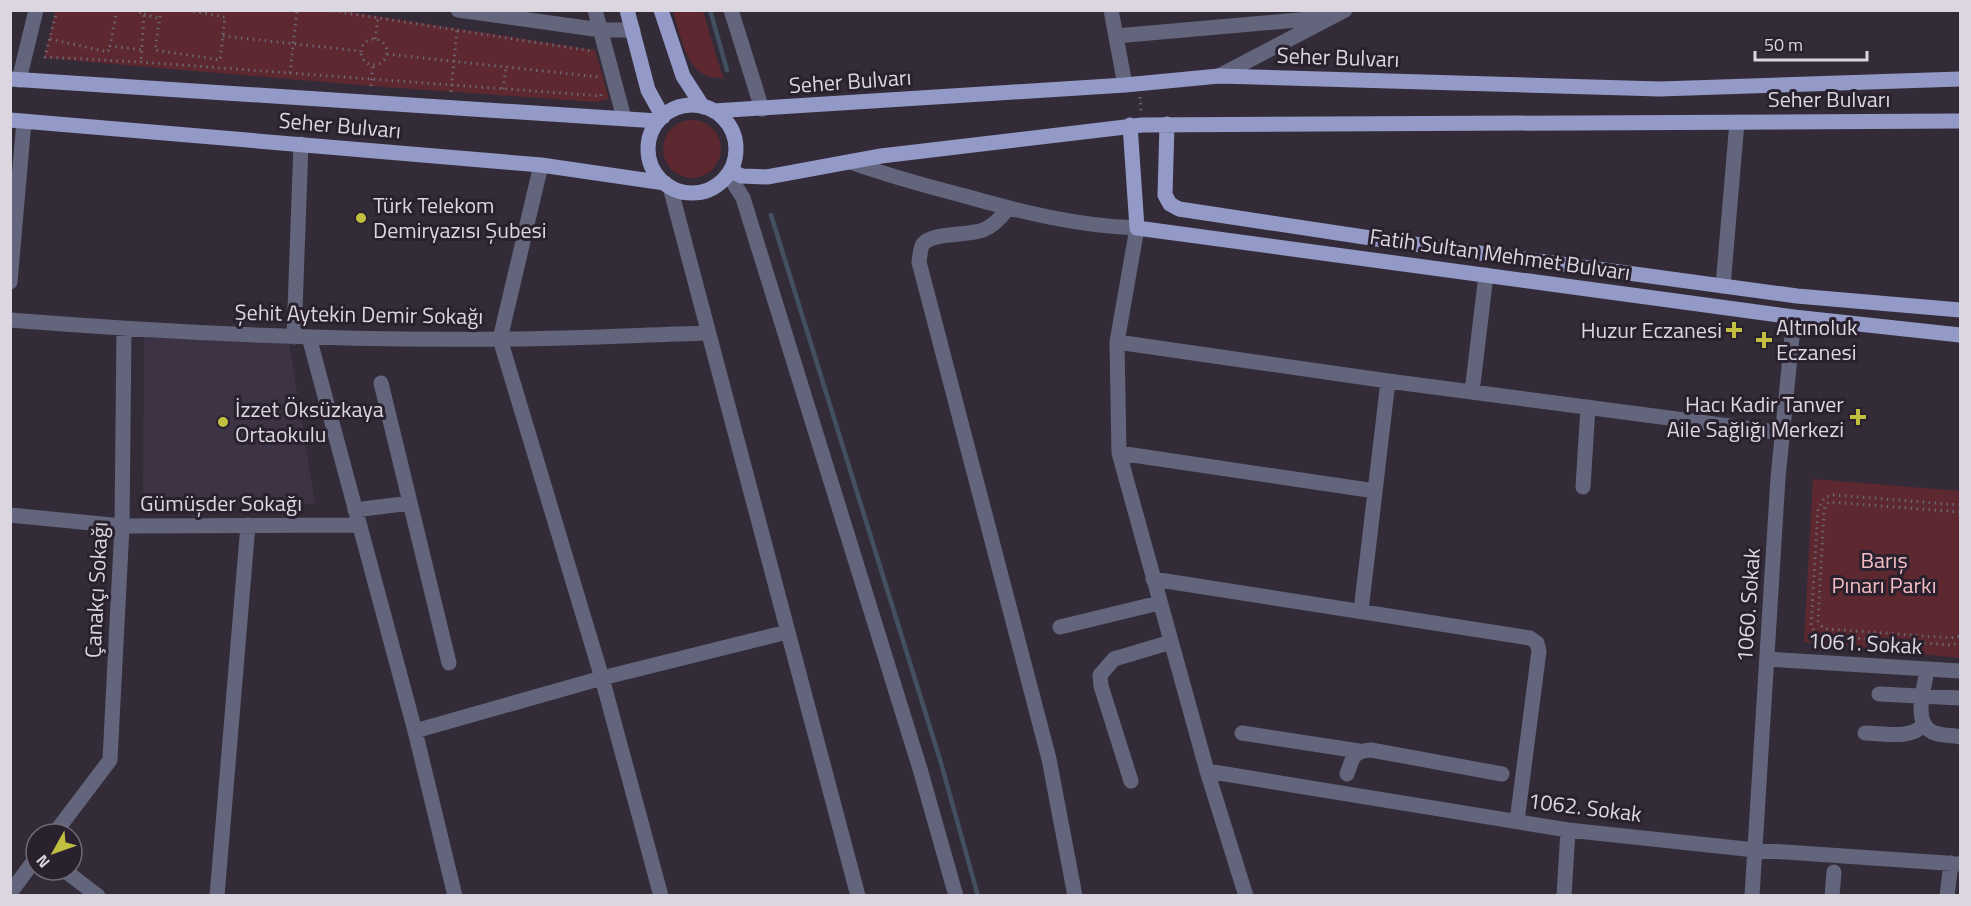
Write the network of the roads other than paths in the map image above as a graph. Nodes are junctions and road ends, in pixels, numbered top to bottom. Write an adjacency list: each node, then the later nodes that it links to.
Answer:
1 (36, 10): 13 (street)
2 (458, 10): 9 (street)
3 (595, 10): 9 (street)
4 (627, 10): 10 (main road)
5 (661, 10): 16 (main road)
6 (731, 10): 17 (street)
7 (1110, 10): 11 (street)
8 (1338, 14): 11 (street); 12 (street)
9 (601, 30): 10 (street); 18 (street)
10 (633, 30): 19 (main road)
11 (1116, 36): 15 (street)
12 (1219, 76): 14 (main road, Seher Bulvarı); 15 (main road, Seher Bulvarı)
13 (15, 79): 18 (main road, Seher Bulvarı)
14 (1960, 79)
15 (1132, 84): 17 (main road, Seher Bulvarı)
16 (709, 109): 17 (main road, Seher Bulvarı); 19 (main road); 28 (main road)
17 (762, 109)
18 (624, 118): 19 (main road, Seher Bulvarı)
19 (661, 119): 29 (main road)
20 (17, 120): 25 (main road, Seher Bulvarı); 33 (street)
21 (1960, 121): 22 (main road, Seher Bulvarı)
22 (1737, 122): 23 (main road, Seher Bulvarı); 34 (street)
23 (1167, 124): 24 (main road, Seher Bulvarı); 34 (main road, Fatih Sultan Mehmet Bulvarı)
24 (1136, 125): 26 (main road, Seher Bulvarı); 31 (main road)
25 (301, 144): 27 (main road, Seher Bulvarı); 41 (street)
26 (850, 162): 28 (main road, Seher Bulvarı); 30 (street)
27 (541, 165): 29 (main road, Seher Bulvarı); 42 (street)
28 (729, 172): 29 (main road); 95 (street)
29 (667, 185): 39 (street)
30 (1008, 208): 31 (street); 96 (street)
31 (1137, 228): 32 (main road, Fatih Sultan Mehmet Bulvarı); 43 (street)
32 (1486, 275): 36 (main road, Fatih Sultan Mehmet Bulvarı); 46 (street)
33 (10, 282)
34 (1723, 286): 35 (main road, Fatih Sultan Mehmet Bulvarı)
35 (1960, 310)
36 (1794, 317): 40 (main road, Fatih Sultan Mehmet Bulvarı); 48 (street, 1060. Sokak)
37 (10, 320): 38 (street, Şehit Aytekin Demir Sokağı)
38 (124, 329): 41 (street, Şehit Aytekin Demir Sokağı); 56 (street, Çanakçı Sokağı)
39 (708, 333): 42 (street, Şehit Aytekin Demir Sokağı); 61 (street)
40 (1960, 335)
41 (301, 337): 42 (street, Şehit Aytekin Demir Sokağı); 54 (street)
42 (500, 339): 67 (street)
43 (1117, 342): 44 (street); 49 (street)
44 (1388, 381): 46 (street); 51 (street)
45 (381, 383): 52 (street)
46 (1472, 392): 47 (street)
47 (1588, 407): 48 (street); 50 (street)
48 (1783, 433): 63 (street, 1060. Sokak)
49 (1119, 453): 51 (street); 57 (street)
50 (1583, 487)
51 (1375, 490): 59 (street)
52 (410, 503): 54 (street, Gümüşder Sokağı); 64 (street)
53 (10, 515): 56 (street, Gümüşder Sokağı)
54 (357, 518): 55 (street, Gümüşder Sokağı); 72 (street)
55 (248, 525): 56 (street, Gümüşder Sokağı); 91 (street)
56 (122, 526): 82 (street, Çanakçı Sokağı)
57 (1153, 579): 58 (street); 59 (street)
58 (1160, 603): 60 (street); 62 (street)
59 (1361, 611): 81 (street)
60 (1060, 627)
61 (787, 632): 67 (street); 94 (street)
62 (1170, 642): 77 (street); 80 (street)
63 (1767, 659): 65 (street, 1061. Sokak); 84 (street, 1060. Sokak)
64 (449, 663)
65 (1927, 669): 66 (street, 1061. Sokak); 69 (street)
66 (1960, 671)
67 (602, 678): 72 (street); 93 (street)
68 (1880, 694): 69 (street)
69 (1923, 696): 70 (street); 71 (street)
70 (1960, 698)
71 (1923, 725): 74 (street); 75 (street)
72 (415, 731): 92 (street)
73 (1242, 733): 76 (street)
74 (1865, 733)
75 (1960, 736)
76 (1359, 751): 78 (street); 79 (street)
77 (1207, 771): 81 (street, 1062. Sokak); 97 (street)
78 (1347, 774)
79 (1502, 774)
80 (1131, 781)
81 (1516, 821): 83 (street, 1062. Sokak)
82 (63, 822)
83 (1568, 830): 84 (street, 1062. Sokak); 98 (street)
84 (1755, 850): 85 (street, 1062. Sokak); 99 (street, 1060. Sokak)
85 (1956, 863): 101 (street)
86 (1834, 872): 100 (street)
87 (24, 874): 89 (street)
88 (80, 882): 90 (street)
89 (10, 893)
90 (98, 896)
91 (217, 896)
92 (455, 896)
93 (661, 896)
94 (858, 896)
95 (956, 896)
96 (1075, 896)
97 (1246, 896)
98 (1564, 896)
99 (1752, 896)
100 (1832, 896)
101 (1947, 896)

